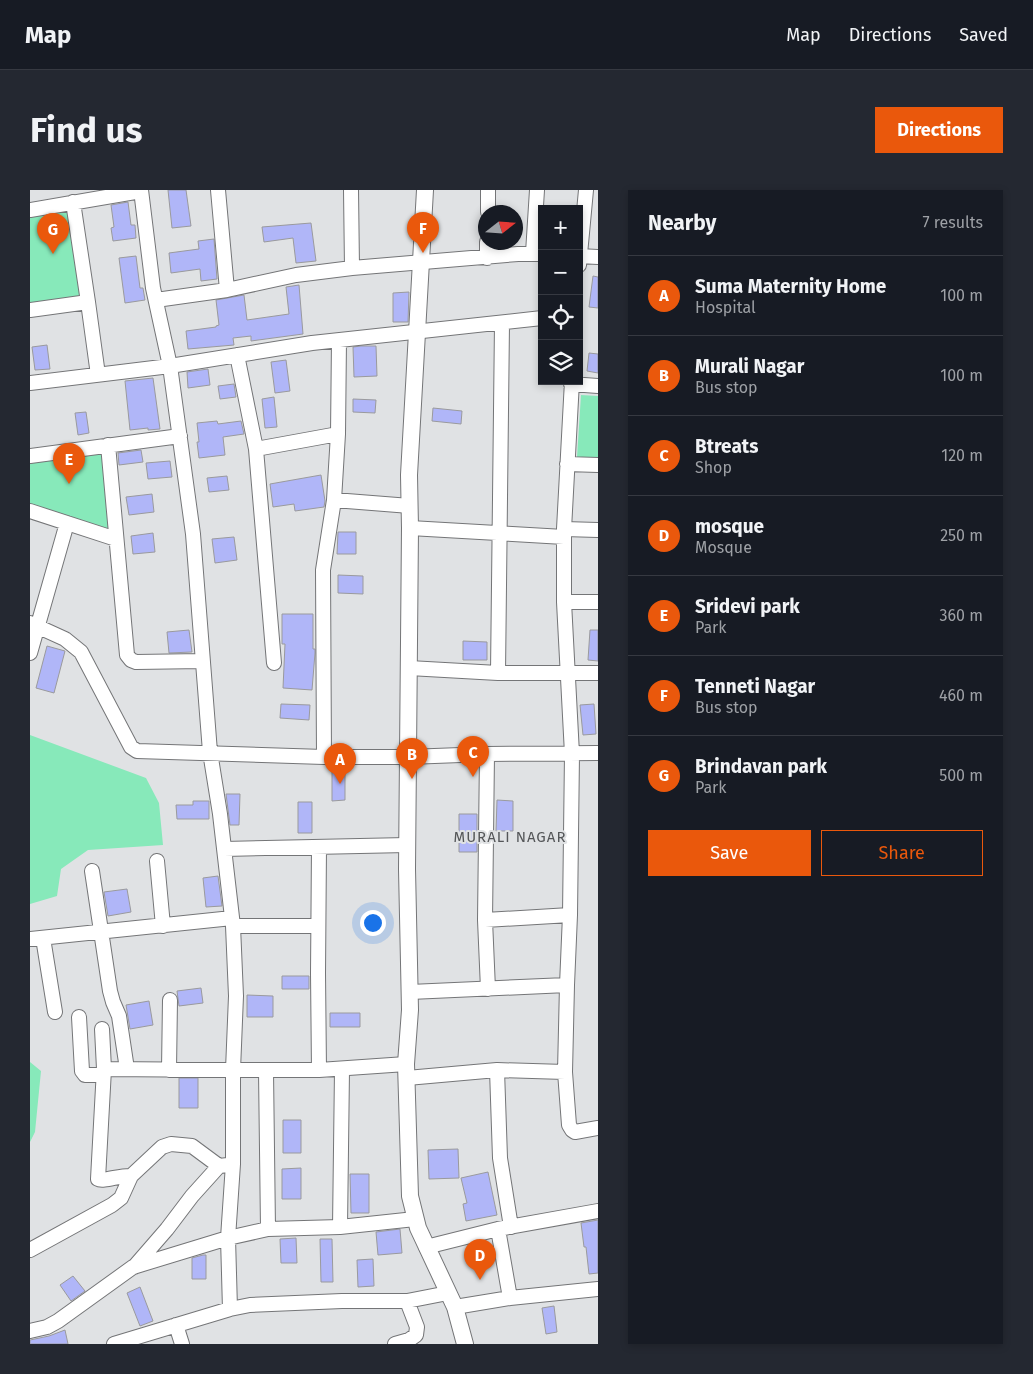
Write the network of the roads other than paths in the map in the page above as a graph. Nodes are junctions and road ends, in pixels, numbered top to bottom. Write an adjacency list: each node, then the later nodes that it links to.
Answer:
1 (218, 190): 19 (street)
2 (351, 190): 18 (street)
3 (425, 190): 17 (main road)
4 (488, 190): 9 (street)
5 (537, 190): 13 (street)
6 (586, 190): 12 (street)
7 (141, 191): 8 (street); 20 (street)
8 (73, 202): 10 (street); 21 (street)
9 (488, 205)
10 (30, 210)
11 (488, 250): 15 (street)
12 (581, 250)
13 (538, 254): 15 (street)
14 (598, 256): 16 (street)
15 (487, 258): 17 (street)
16 (583, 258)
17 (421, 262): 18 (street); 25 (main road)
18 (352, 268): 19 (street)
19 (227, 290): 20 (street)
20 (156, 300): 28 (street)
21 (88, 302): 22 (street); 29 (street)
22 (30, 310)
23 (538, 318): 24 (street)
24 (502, 323): 25 (street); 48 (street)
25 (417, 333): 26 (street); 42 (main road)
26 (339, 340): 27 (street); 34 (street)
27 (237, 355): 28 (street); 37 (street)
28 (170, 366): 29 (street); 35 (street)
29 (98, 374): 30 (street)
30 (30, 383)
31 (583, 384): 33 (street)
32 (572, 385): 39 (street)
33 (598, 386)
34 (338, 434): 37 (street); 41 (street)
35 (180, 436): 36 (street); 54 (street)
36 (108, 445): 38 (street); 49 (street)
37 (256, 448): 55 (street)
38 (30, 456)
39 (567, 464): 40 (street); 47 (street)
40 (598, 465)
41 (334, 500): 42 (street); 64 (street)
42 (410, 506): 45 (main road)
43 (30, 511): 44 (street)
44 (67, 523): 49 (street); 52 (street)
45 (410, 528): 48 (street); 56 (main road)
46 (598, 530): 47 (street)
47 (564, 533): 48 (street); 50 (street)
48 (500, 534): 57 (street)
49 (116, 539): 54 (street)
50 (564, 602): 51 (street); 59 (street)
51 (598, 602)
52 (34, 625): 53 (street); 60 (street)
53 (30, 653)
54 (202, 661): 60 (street)
55 (274, 663)
56 (409, 668): 57 (street); 65 (main road)
57 (498, 673): 59 (street)
58 (598, 673): 59 (street)
59 (567, 674): 63 (street)
60 (210, 752): 64 (street); 68 (street)
61 (598, 753): 63 (street)
62 (487, 754): 63 (street); 65 (street); 72 (street)
63 (572, 754): 71 (street)
64 (324, 756): 65 (street)
65 (408, 757): 66 (main road)
66 (407, 846): 67 (street); 80 (main road)
67 (319, 847): 68 (street); 75 (street)
68 (224, 848): 73 (street)
69 (157, 862): 74 (street)
70 (92, 871): 76 (street)
71 (570, 915): 72 (street); 78 (street)
72 (485, 920): 79 (street)
73 (232, 922): 74 (street); 75 (street); 87 (street)
74 (163, 926): 76 (street)
75 (318, 926): 88 (street)
76 (101, 933): 77 (street); 85 (street)
77 (37, 939): 82 (street)
78 (567, 985): 79 (street); 94 (street)
79 (488, 989): 80 (street)
80 (410, 992): 92 (main road)
81 (170, 1000): 86 (street)
82 (55, 1012)
83 (79, 1018): 93 (street)
84 (102, 1029): 93 (street)
85 (127, 1069): 86 (street); 93 (street)
86 (169, 1070): 87 (street)
87 (233, 1070): 91 (street); 96 (street)
88 (319, 1070): 89 (street); 91 (street)
89 (342, 1070): 92 (street); 100 (street)
90 (497, 1070): 92 (street); 94 (street); 101 (street)
91 (266, 1071): 102 (street)
92 (406, 1071): 99 (main road)
93 (103, 1072): 97 (street)
94 (564, 1072): 95 (street)
95 (598, 1128)
96 (226, 1165): 97 (street); 103 (street); 106 (street)
97 (131, 1176): 105 (street)
98 (598, 1211): 101 (street)
99 (415, 1218): 100 (street); 104 (main road)
100 (340, 1228): 102 (street)
101 (504, 1228): 104 (street); 108 (street)
102 (268, 1229): 103 (street)
103 (228, 1238): 106 (street); 111 (street)
104 (426, 1247): 109 (main road)
105 (30, 1250)
106 (133, 1267): 113 (street)
107 (598, 1289): 108 (street)
108 (510, 1298): 109 (street)
109 (452, 1300): 110 (street); 117 (main road)
110 (407, 1301): 111 (street); 116 (street)
111 (230, 1309): 112 (street)
112 (176, 1325): 114 (street); 115 (street)
113 (30, 1331)
114 (114, 1344)
115 (182, 1344)
116 (395, 1344)
117 (466, 1344)

